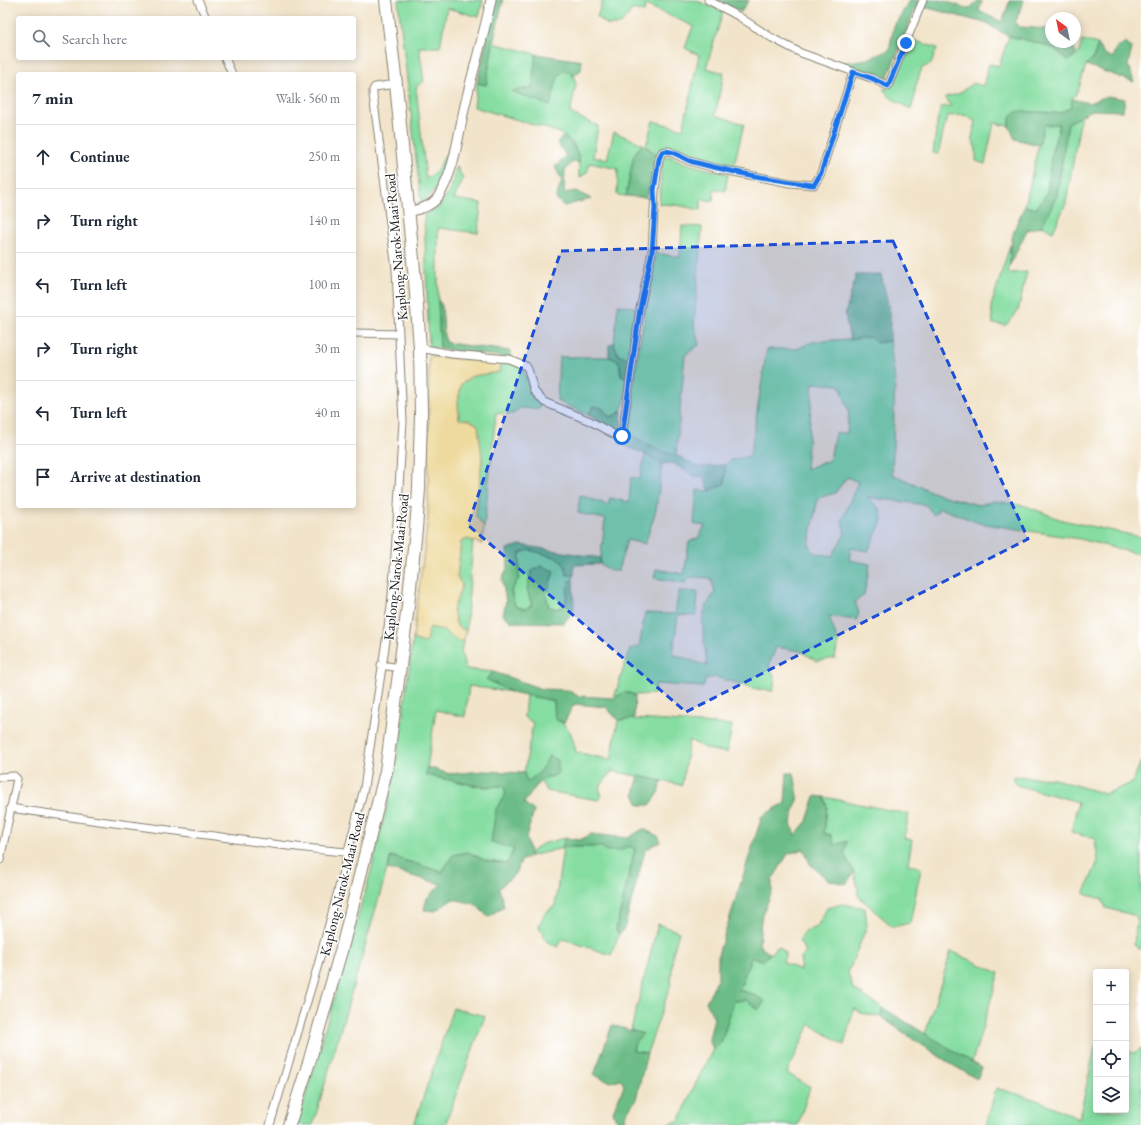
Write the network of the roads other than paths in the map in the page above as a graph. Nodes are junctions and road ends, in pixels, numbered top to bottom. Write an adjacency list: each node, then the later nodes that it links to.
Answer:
1 (198, 0): 6 (street)
2 (386, 0): 10 (highway, Kaplong-Narok-Maai Road)
3 (491, 0): 11 (street)
4 (708, 0): 9 (street)
5 (923, 0): 9 (street)
6 (205, 16)
7 (226, 60): 8 (street)
8 (231, 72)
9 (853, 72): 14 (street)
10 (396, 84): 11 (highway, Kaplong-Narok-Maai Road); 13 (street)
11 (408, 212): 14 (highway, Kaplong-Narok-Maai Road)
12 (356, 333): 13 (street)
13 (399, 334): 16 (street)
14 (420, 348): 15 (highway, Kaplong-Narok-Maai Road)
15 (418, 503): 16 (street); 18 (highway, Kaplong-Narok-Maai Road)
16 (398, 504): 17 (street)
17 (381, 665): 18 (street); 21 (street)
18 (400, 668): 24 (highway, Kaplong-Narok-Maai Road)
19 (0, 777): 20 (street)
20 (10, 808): 21 (street); 22 (street)
21 (347, 852): 23 (street)
22 (0, 860)
23 (270, 1125)
24 (289, 1125)

